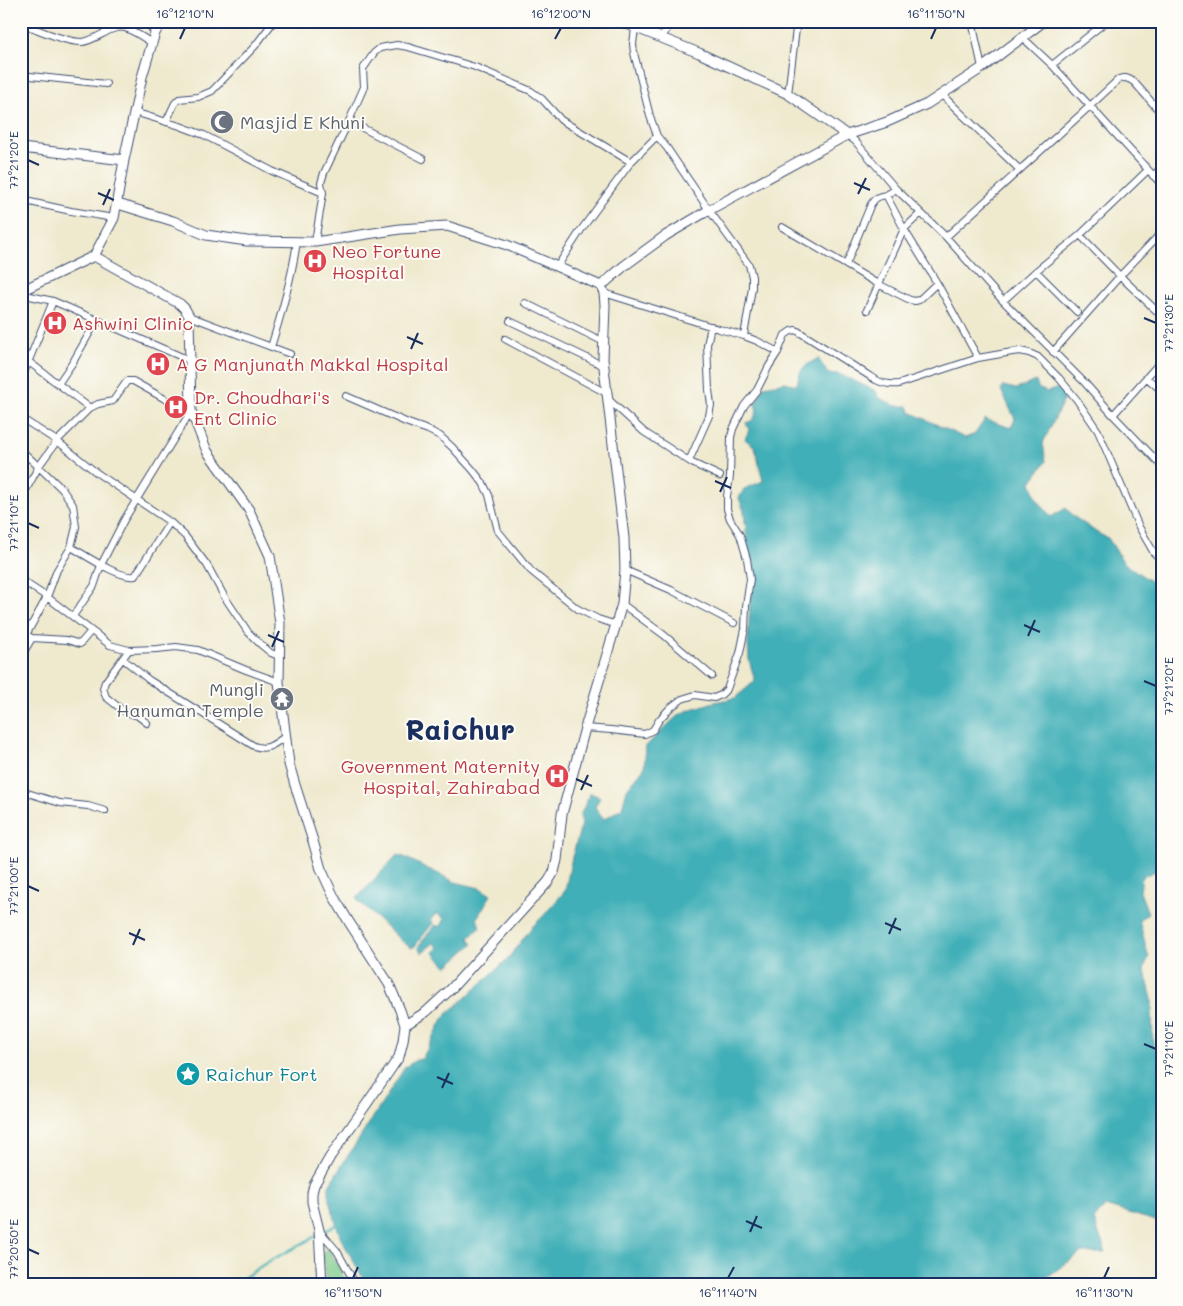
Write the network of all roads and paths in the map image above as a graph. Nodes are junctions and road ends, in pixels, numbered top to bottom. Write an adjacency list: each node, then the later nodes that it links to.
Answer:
1 (146, 21): 13 (street)
2 (162, 21): 13 (street)
3 (274, 21): 27 (street)
4 (619, 21): 12 (street)
5 (649, 21): 12 (street)
6 (673, 21): 15 (street)
7 (798, 21): 21 (street)
8 (1044, 21): 14 (street)
9 (1107, 21): 17 (street)
10 (971, 22): 18 (street)
11 (23, 25): 16 (street)
12 (640, 29): 15 (street); 29 (street)
13 (155, 33): 16 (street)
14 (1022, 37): 17 (street); 18 (street)
15 (661, 38): 21 (street)
16 (152, 43): 24 (street)
17 (1052, 65): 23 (street)
18 (982, 68): 22 (street)
19 (21, 75): 20 (street)
20 (106, 84)
21 (788, 94): 28 (street)
22 (941, 94): 28 (street); 35 (street)
23 (1090, 106): 25 (street); 35 (street); 36 (street)
24 (134, 112): 27 (street); 32 (street)
25 (1162, 114)
26 (350, 121): 31 (street); 33 (street); 39 (street)
27 (166, 122): 39 (street)
28 (847, 135): 38 (street); 43 (street)
29 (657, 136): 33 (street); 43 (street)
30 (21, 148): 32 (street)
31 (423, 159)
32 (124, 160): 42 (street)
33 (631, 162): 55 (street)
34 (1162, 167): 36 (street)
35 (1020, 170): 50 (street)
36 (1151, 173): 37 (street); 48 (street)
37 (1162, 185)
38 (896, 189): 40 (street); 44 (street)
39 (323, 193): 52 (street)
40 (886, 195): 47 (street); 54 (street)
41 (21, 200): 45 (street)
42 (118, 204): 45 (street); 51 (street)
43 (709, 210): 60 (street); 72 (street)
44 (921, 212): 47 (street); 50 (street)
45 (114, 218): 53 (street)
46 (782, 227): 54 (street)
47 (904, 229): 58 (street); 59 (street)
48 (1080, 235): 56 (street); 57 (street)
49 (1161, 235): 57 (street)
50 (946, 237): 63 (street)
51 (297, 241): 52 (street); 75 (street)
52 (316, 242): 55 (street)
53 (94, 256): 61 (street); 67 (street)
54 (846, 265): 59 (street)
55 (557, 266): 60 (street)
56 (1036, 271): 63 (street); 66 (street)
57 (1120, 276): 68 (street); 77 (street)
58 (937, 283): 59 (street); 79 (street)
59 (878, 284): 65 (street)
60 (602, 290): 71 (street); 74 (street)
61 (21, 292): 62 (street)
62 (53, 301): 69 (street); 82 (street)
63 (1003, 302): 77 (street)
64 (525, 303): 74 (street)
65 (867, 310)
66 (1077, 312)
67 (190, 316): 75 (street); 80 (street)
68 (1162, 316)
69 (97, 320): 80 (street); 86 (street)
70 (510, 321): 83 (street)
71 (711, 326): 72 (street); 97 (street)
72 (744, 336): 76 (street)
73 (505, 339): 89 (street)
74 (604, 342): 83 (street)
75 (271, 346): 78 (street)
76 (778, 352): 79 (street); 123 (street)
77 (1053, 352): 93 (street)
78 (290, 354)
79 (978, 358): 105 (street)
80 (189, 360): 92 (street)
81 (1162, 360): 84 (street)
82 (30, 362): 85 (street); 86 (street)
83 (604, 366): 89 (street)
84 (1147, 378): 87 (street); 93 (street)
85 (21, 380)
86 (58, 384): 91 (street)
87 (1162, 391)
88 (346, 396): 113 (street)
89 (608, 397): 97 (street); 107 (street)
90 (165, 399): 91 (street)
91 (90, 408): 95 (street)
92 (191, 412): 102 (street); 117 (street)
93 (1113, 415): 99 (street)
94 (21, 418): 95 (street)
95 (56, 441): 98 (street); 102 (street)
96 (21, 450): 98 (street)
97 (689, 461): 100 (street)
98 (39, 466): 101 (street); 104 (street)
99 (1162, 466)
100 (720, 476)
101 (21, 499)
102 (137, 500): 103 (street); 106 (street)
103 (170, 522): 106 (street); 117 (street)
104 (71, 547): 106 (street); 109 (street)
105 (1162, 561)
106 (101, 564): 111 (street)
107 (625, 570): 110 (street); 112 (street)
108 (21, 580): 109 (street)
109 (47, 597): 111 (street); 115 (street)
110 (622, 604): 113 (street); 120 (street)
111 (73, 616): 114 (street)
112 (734, 624)
113 (617, 625): 123 (street)
114 (91, 631): 115 (street); 116 (street)
115 (27, 636): 118 (street)
116 (129, 650): 119 (street); 121 (street)
117 (279, 656): 121 (street)
118 (21, 657)
119 (123, 659): 122 (street); 124 (street)
120 (712, 676)
121 (279, 682): 124 (street)
122 (147, 723)
123 (585, 728): 127 (street)
124 (286, 736): 127 (street)
125 (21, 791): 126 (street)
126 (106, 810)
127 (405, 1025): 128 (street)
128 (319, 1227): 129 (street); 130 (street)
129 (322, 1285)
130 (356, 1285)

